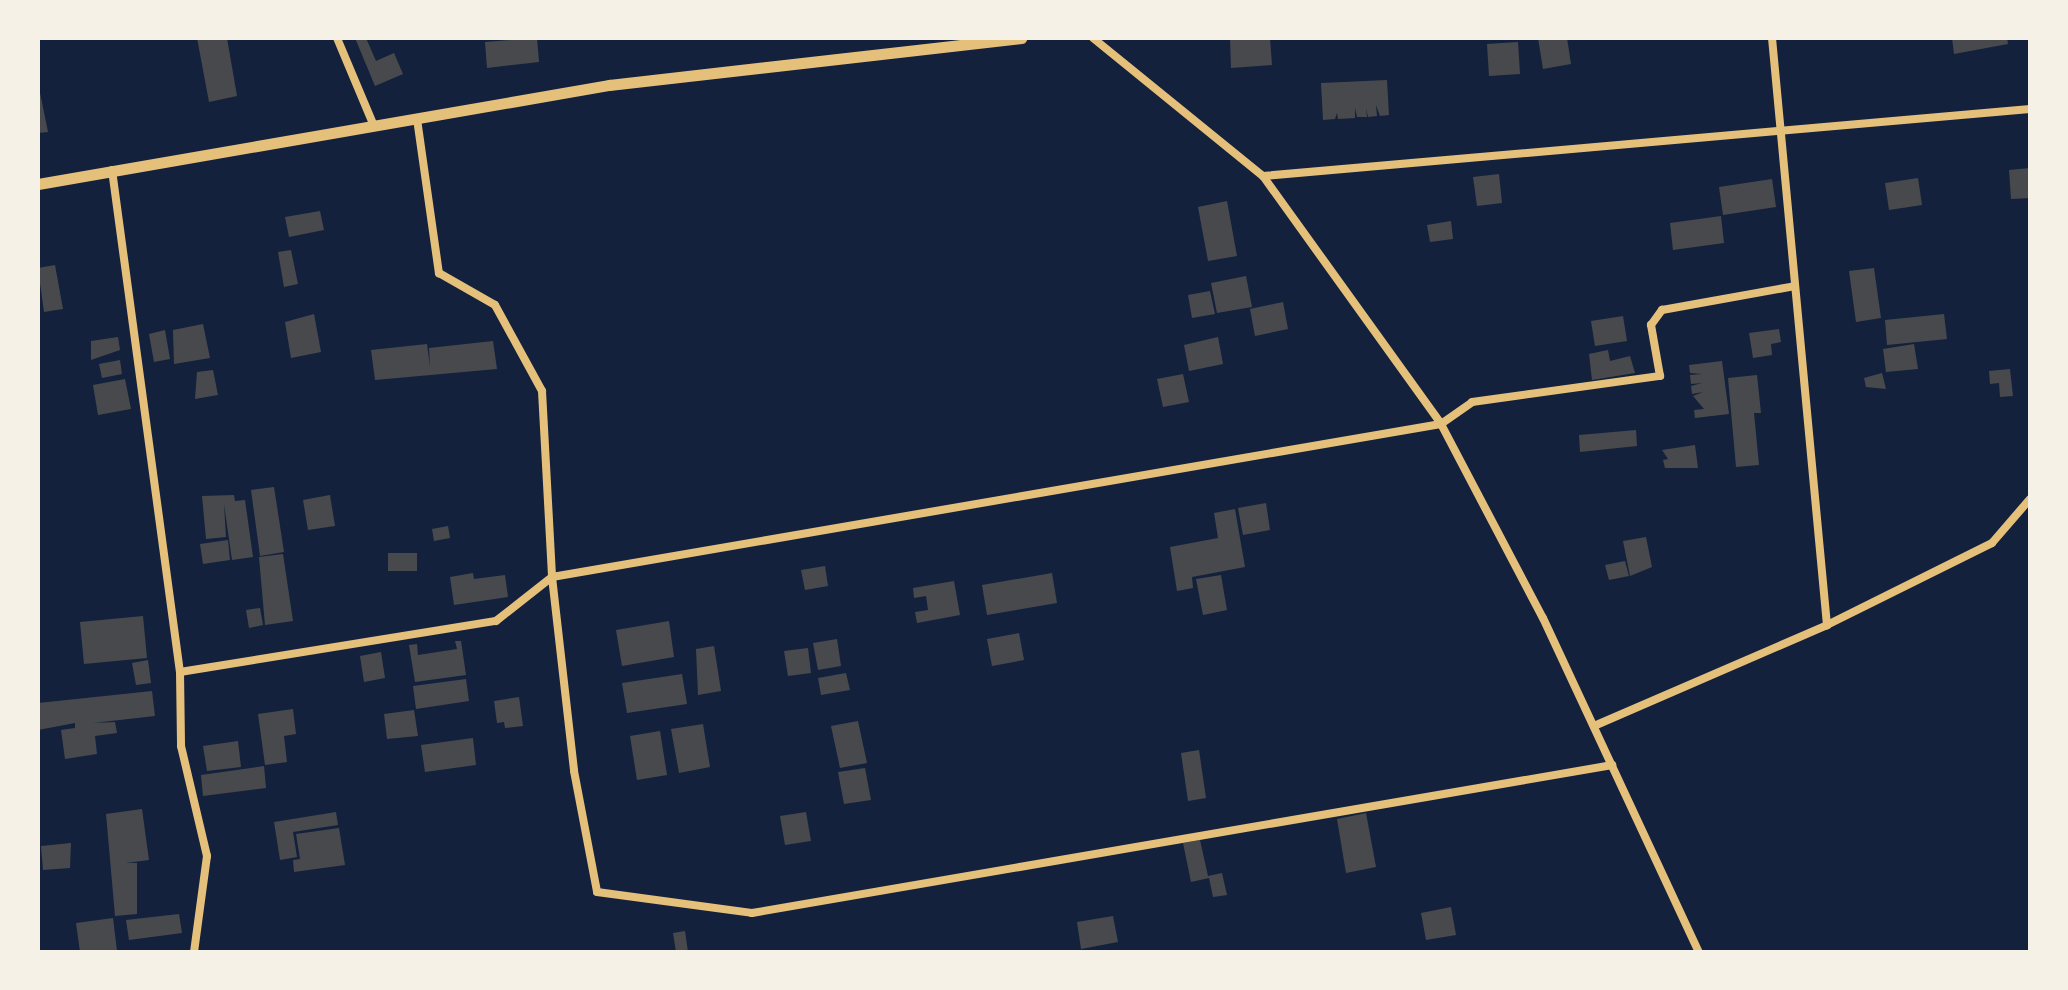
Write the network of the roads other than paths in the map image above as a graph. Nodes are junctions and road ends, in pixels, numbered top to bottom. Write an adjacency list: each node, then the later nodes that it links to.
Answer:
1 (337, 38): 8 (street)
2 (1021, 38): 5 (street)
3 (1093, 38): 11 (street)
4 (1772, 38): 9 (street)
5 (965, 42): 7 (street)
6 (2030, 109): 9 (street)
7 (417, 119): 8 (street); 16 (street)
8 (374, 126): 10 (street)
9 (1781, 131): 11 (street); 13 (street)
10 (112, 170): 12 (street); 18 (street)
11 (1263, 176): 14 (street)
12 (38, 184)
13 (1795, 286): 14 (street); 17 (street)
14 (1441, 424): 16 (street); 19 (street)
15 (2030, 499): 17 (street)
16 (552, 577): 18 (street); 20 (street)
17 (1827, 625): 19 (street)
18 (180, 672): 21 (street)
19 (1594, 726): 20 (street)
20 (1612, 765): 22 (street)
21 (194, 952)
22 (1699, 952)

